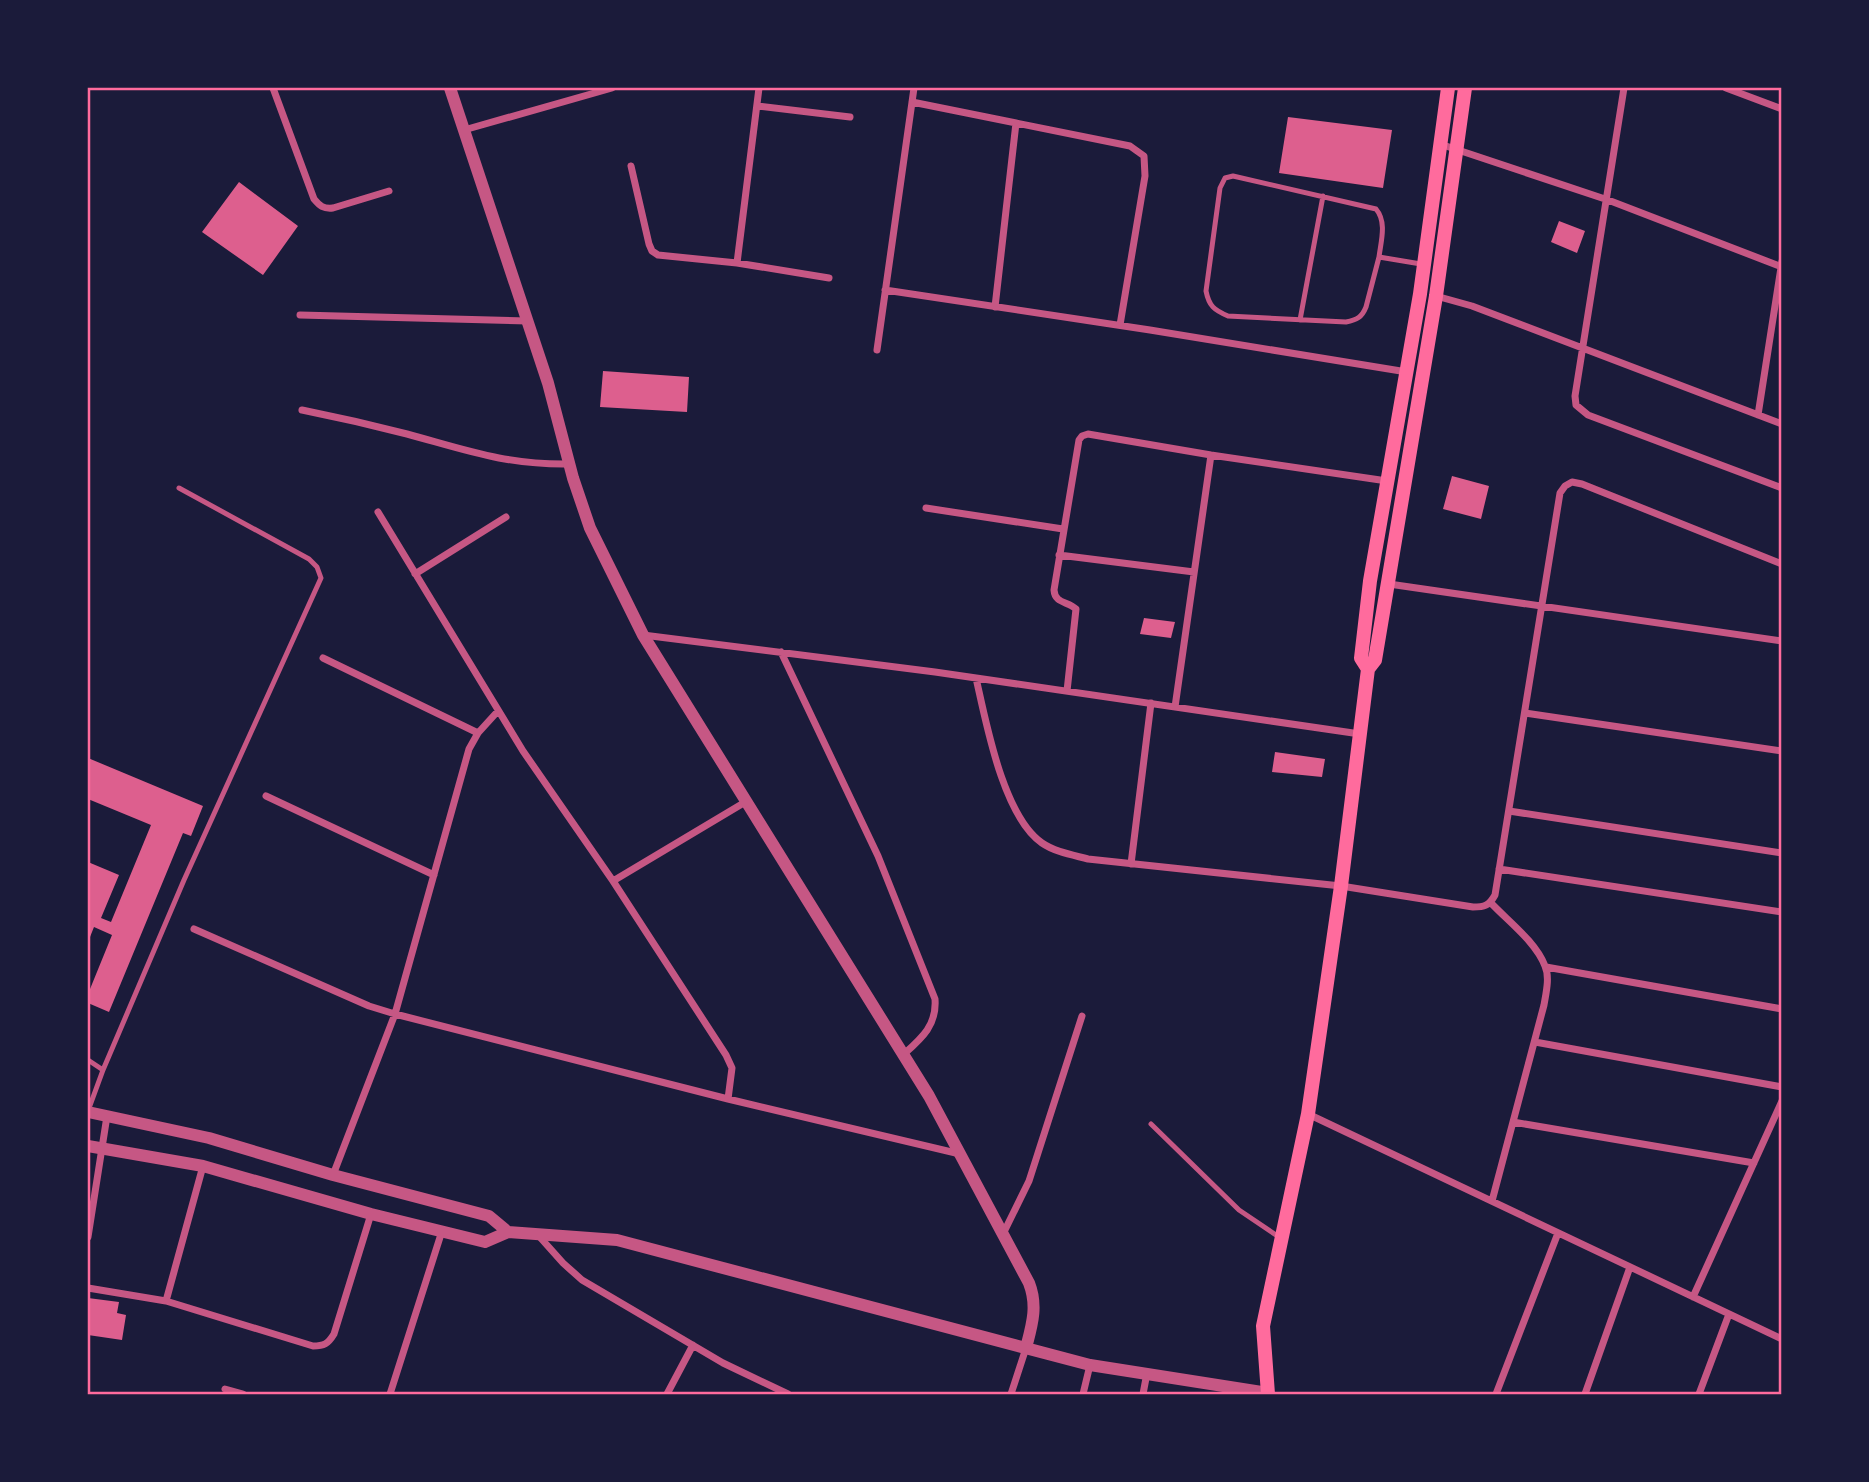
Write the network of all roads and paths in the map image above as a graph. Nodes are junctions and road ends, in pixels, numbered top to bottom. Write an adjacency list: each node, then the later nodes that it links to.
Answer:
1 (273, 88): 19 (street)
2 (450, 88): 15 (street)
3 (612, 88): 15 (street)
4 (759, 88): 11 (street)
5 (914, 88): 10 (street)
6 (1448, 88): 16 (main road)
7 (1465, 88): 17 (main road)
8 (1624, 88): 21 (street)
9 (1726, 88): 12 (street)
10 (912, 102): 14 (street); 27 (street)
11 (758, 106): 13 (street); 23 (street)
12 (1782, 109)
13 (850, 117)
14 (1016, 123): 29 (street); 33 (street)
15 (464, 130): 32 (street)
16 (1440, 144): 17 (street); 24 (main road)
17 (1456, 149): 21 (street); 28 (main road)
18 (631, 166): 23 (street)
19 (389, 191)
20 (1323, 195): 22 (lane); 31 (lane); 31 (lane)
21 (1608, 200): 25 (street); 35 (street)
22 (1379, 257): 24 (lane); 31 (lane)
23 (737, 263): 26 (street)
24 (1424, 265): 36 (main road)
25 (1781, 265): 38 (street)
26 (829, 278)
27 (885, 290): 29 (street); 34 (street)
28 (1436, 296): 35 (street); 53 (main road)
29 (995, 307): 33 (street)
30 (300, 315): 32 (street)
31 (1300, 320)
32 (528, 321): 41 (street)
33 (1120, 326): 36 (street)
34 (877, 350)
35 (1583, 351): 38 (street); 44 (street)
36 (1408, 373): 42 (main road)
37 (302, 410): 41 (street)
38 (1758, 415): 39 (street)
39 (1782, 424)
40 (1211, 455): 42 (street); 48 (street); 51 (street)
41 (569, 464): 55 (street)
42 (1387, 481): 59 (main road)
43 (179, 488): 88 (lane)
44 (1782, 488)
45 (926, 508): 48 (street)
46 (378, 512): 52 (street)
47 (506, 517): 52 (street)
48 (1063, 529): 49 (street)
49 (1059, 555): 51 (street); 61 (street)
50 (1782, 564): 54 (street)
51 (1194, 572): 63 (street)
52 (415, 574): 64 (street)
53 (1389, 584): 54 (street); 59 (main road)
54 (1542, 605): 56 (street); 65 (street)
55 (643, 635): 57 (street); 70 (street)
56 (1782, 641)
57 (781, 652): 60 (street); 86 (street)
58 (324, 658): 66 (street)
59 (1367, 668): 67 (main road)
60 (976, 678): 61 (street); 73 (street)
61 (1067, 691): 62 (street)
62 (1151, 704): 63 (street); 73 (street)
63 (1175, 707): 67 (street)
64 (498, 711): 66 (street); 76 (street)
65 (1525, 713): 68 (street); 71 (street)
66 (478, 733): 75 (street)
67 (1360, 734): 77 (main road)
68 (1782, 751)
69 (266, 796): 75 (street)
70 (748, 800): 76 (street); 86 (street)
71 (1509, 811): 72 (street); 74 (street)
72 (1782, 853)
73 (1131, 864): 77 (street)
74 (1499, 869): 78 (street); 79 (street)
75 (434, 875): 83 (street)
76 (613, 881): 90 (street)
77 (1341, 886): 78 (street); 93 (main road)
78 (1491, 903): 81 (street)
79 (1782, 912)
80 (194, 929): 83 (street)
81 (1546, 967): 82 (street); 85 (street)
82 (1782, 1009)
83 (395, 1014): 90 (street); 101 (street)
84 (1082, 1016): 107 (street)
85 (1535, 1042): 89 (street); 95 (street)
86 (904, 1054): 98 (street)
87 (88, 1060): 88 (lane)
88 (103, 1069): 92 (lane)
89 (1782, 1087)
90 (729, 1099): 98 (street)
91 (1782, 1101): 99 (street)
92 (88, 1111): 94 (street)
93 (1308, 1114): 102 (street); 110 (main road)
94 (107, 1115): 97 (street); 101 (street)
95 (1513, 1122): 99 (street); 102 (street)
96 (1151, 1124): 110 (lane)
97 (94, 1147): 100 (street); 109 (street)
98 (960, 1154): 107 (street)
99 (1754, 1163): 113 (street)
100 (203, 1166): 103 (street); 114 (street)
101 (333, 1175): 105 (street)
102 (1492, 1201): 106 (street)
103 (371, 1214): 104 (street); 114 (street)
104 (442, 1231): 105 (street); 124 (street)
105 (508, 1232): 108 (street)
106 (1558, 1233): 111 (street); 130 (street)
107 (1003, 1234): 118 (street)
108 (538, 1235): 117 (street); 118 (street)
109 (88, 1237)
110 (1281, 1238): 122 (main road)
111 (1630, 1267): 113 (street); 131 (street)
112 (88, 1288): 114 (street)
113 (1693, 1297): 115 (street)
114 (166, 1301)
115 (1729, 1314): 116 (street); 132 (street)
116 (1782, 1339)
117 (693, 1345): 125 (street); 126 (street)
118 (1026, 1348): 119 (street); 127 (street)
119 (1090, 1365): 120 (street); 128 (street)
120 (1147, 1373): 122 (street); 129 (street)
121 (225, 1389): 123 (street)
122 (1268, 1394)
123 (243, 1395)
124 (390, 1395)
125 (667, 1395)
126 (788, 1395)
127 (1011, 1395)
128 (1083, 1395)
129 (1143, 1395)
130 (1496, 1395)
131 (1585, 1395)
132 (1699, 1395)

